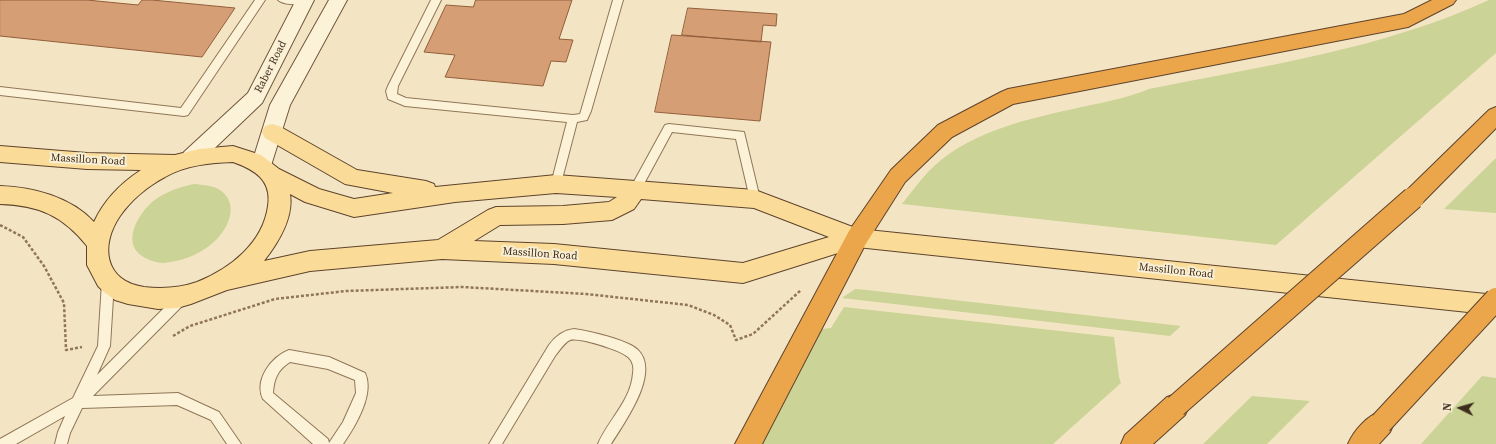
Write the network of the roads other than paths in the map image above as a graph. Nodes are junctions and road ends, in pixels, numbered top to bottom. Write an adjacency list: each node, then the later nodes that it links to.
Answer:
1 (260, 0): 8 (lane)
2 (283, 0): 7 (lane)
3 (338, 0): 11 (street)
4 (436, 0): 10 (lane)
5 (618, 0): 10 (lane)
6 (1447, 0): 20 (highway)
7 (305, 1): 13 (street, Raber Road)
8 (0, 91)
9 (1496, 115): 37 (highway, bridge)
10 (573, 119): 15 (lane)
11 (272, 132): 14 (street); 17 (main road)
12 (0, 154): 13 (main road, Massillon Road)
13 (183, 160): 14 (main road, Massillon Road); 21 (main road)
14 (267, 171): 17 (main road, Massillon Road); 23 (main road)
15 (556, 184): 16 (main road, Massillon Road); 17 (main road, Massillon Road)
16 (636, 190): 19 (main road, Massillon Road); 19 (lane); 22 (main road)
17 (455, 193)
18 (0, 195): 21 (main road)
19 (755, 199): 20 (main road, Massillon Road)
20 (857, 238): 22 (main road, Massillon Road); 27 (main road, Massillon Road); 36 (highway)
21 (97, 242): 24 (main road)
22 (442, 249): 23 (main road, Massillon Road)
23 (221, 281): 25 (main road)
24 (108, 282): 25 (main road); 28 (lane)
25 (183, 296): 28 (lane)
26 (1496, 299): 38 (highway, bridge)
27 (1496, 305)
28 (78, 402): 29 (lane); 30 (lane); 31 (lane)
29 (3, 444)
30 (61, 444)
31 (235, 444)
32 (323, 444): 33 (lane)
33 (335, 444)
34 (495, 444): 35 (lane)
35 (604, 444)
36 (748, 444)
37 (1134, 444)
38 (1361, 444)

